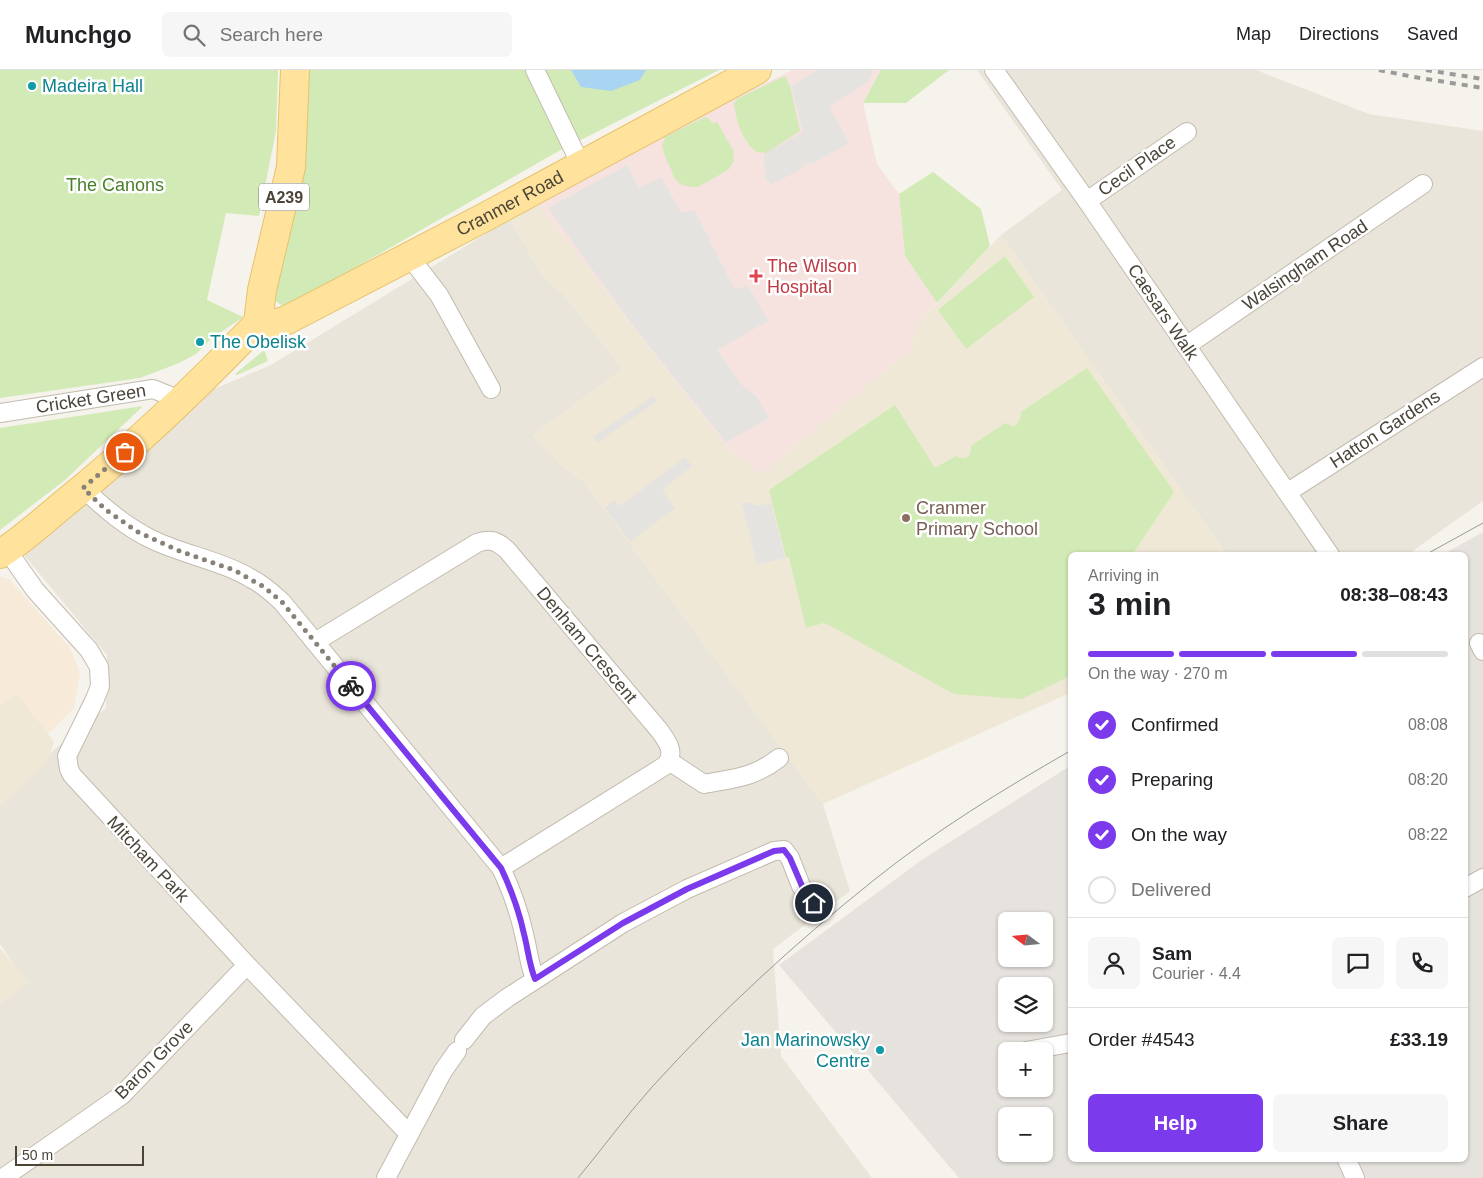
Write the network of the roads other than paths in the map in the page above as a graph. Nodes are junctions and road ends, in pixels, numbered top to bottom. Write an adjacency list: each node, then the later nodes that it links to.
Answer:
1 (295, 70): 10 (main road, A239)
2 (535, 70): 6 (street)
3 (757, 70): 6 (main road, Cranmer Road)
4 (994, 70): 8 (street, Caesars Walk)
5 (1187, 132): 8 (street, Cecil Place)
6 (581, 165): 9 (main road, Cranmer Road)
7 (1423, 184): 11 (street, Walsingham Road)
8 (1087, 201): 11 (street, Caesars Walk)
9 (409, 256): 10 (main road, Cranmer Road); 13 (street)
10 (258, 323): 14 (main road, Cricket Green)
11 (1186, 346): 17 (street, Caesars Walk)
12 (1483, 367): 17 (street, Hatton Gardens)
13 (491, 389)
14 (179, 402): 15 (street, Cricket Green); 16 (main road, Cricket Green)
15 (0, 412)
16 (83, 488): 18 (main road, Cricket Green); 20 (street)
17 (1288, 492): 19 (street, Caesars Walk)
18 (4, 552): 27 (street, Mitcham Park)
19 (1328, 552)
20 (315, 642): 22 (street, Denham Crescent); 23 (street)
21 (779, 758): 22 (street)
22 (670, 761): 23 (street)
23 (501, 868): 28 (street)
24 (1483, 878): 25 (street)
25 (1468, 886)
26 (814, 903): 28 (street)
27 (247, 965): 31 (street, Mitcham Park); 33 (street, Baron Grove)
28 (535, 979): 31 (street)
29 (1068, 1043): 30 (street)
30 (1053, 1046)
31 (409, 1134): 34 (street)
32 (1348, 1162): 35 (street)
33 (3, 1178)
34 (386, 1178)
35 (1355, 1178)

